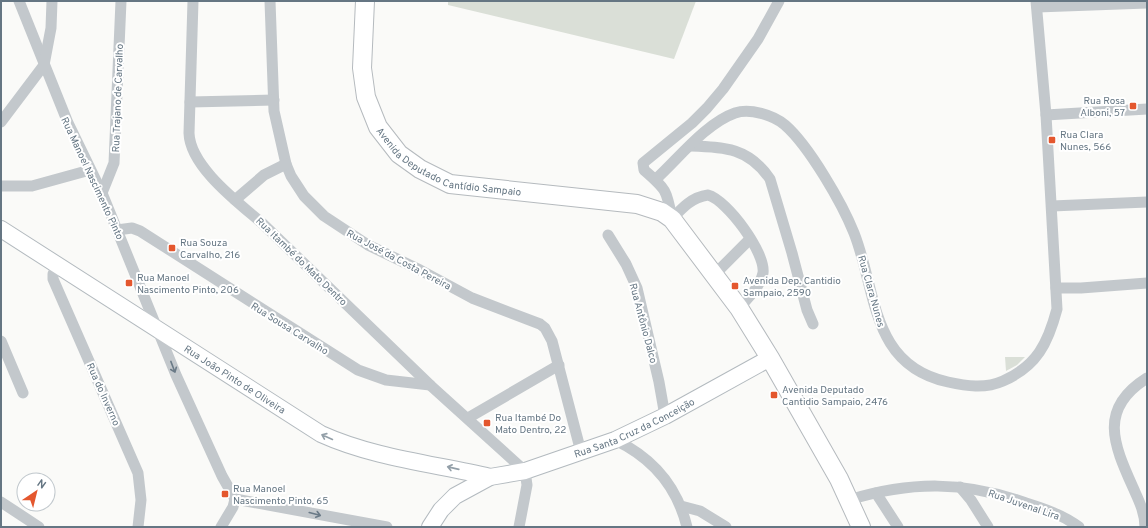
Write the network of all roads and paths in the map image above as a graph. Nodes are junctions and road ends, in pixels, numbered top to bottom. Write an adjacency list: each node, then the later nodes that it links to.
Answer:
1 (19, 1): 10 (street, Rua Manoel Nascimento Pinto)
2 (52, 1): 10 (street)
3 (121, 1): 22 (street, Rua Trajano de Carvalho)
4 (193, 1): 12 (street, Rua Itambé do Mato Dentro)
5 (270, 1): 11 (street, Rua José da Costa Pereira)
6 (364, 1): 26 (main road, Avenida Deputado Cantídio Sampaio)
7 (779, 1): 19 (street)
8 (1147, 3): 9 (street)
9 (1037, 4): 14 (street, Rua Clara Nunes)
10 (44, 65): 15 (street); 18 (street, Rua Manoel Nascimento Pinto)
11 (274, 100): 12 (street); 17 (street, Rua José da Costa Pereira)
12 (190, 102): 23 (street, Rua Itambé do Mato Dentro)
13 (1147, 109): 14 (street)
14 (1046, 115): 25 (street, Rua Clara Nunes)
15 (1, 122)
16 (691, 146): 19 (street, Rua Clara Nunes); 35 (street, Rua Clara Nunes); 37 (street)
17 (286, 164): 23 (street); 41 (street, Rua José da Costa Pereira)
18 (90, 170): 20 (street); 22 (street, Rua Manoel Nascimento Pinto)
19 (652, 176): 21 (street, Avenida Deputado Cantídio Sampaio)
20 (1, 186)
21 (664, 190): 26 (street); 27 (street, Avenida Deputado Cantídio Sampaio)
22 (102, 193): 29 (street, Rua Manoel Nascimento Pinto)
23 (234, 200): 43 (street, Rua Itambé do Mato Dentro)
24 (1147, 202): 25 (street)
25 (1052, 206): 35 (street, Rua Clara Nunes)
26 (651, 208): 27 (main road, Avenida Deputado Cantídio Sampaio)
27 (672, 219): 31 (street); 33 (main road, Avenida Deputado Cantídio Sampaio)
28 (1, 229): 32 (street, Rua João Pinto de Oliveira)
29 (117, 230): 38 (street, Rua Manoel Nascimento Pinto); 43 (street, Rua Sousa Carvalho)
30 (608, 235): 45 (street, Rua Antônio Dalco)
31 (750, 239): 33 (street); 36 (street)
32 (58, 266): 38 (street, Rua João Pinto de Oliveira); 59 (street, Rua do Inverno)
33 (714, 275): 36 (main road, Avenida Deputado Cantídio Sampaio)
34 (1147, 283): 35 (street)
35 (1056, 288)
36 (739, 308): 40 (main road, Avenida Deputado Cantídio Sampaio)
37 (813, 324)
38 (158, 331): 50 (street, Rua João Pinto de Oliveira, one-way to 38); 53 (street, Rua Manoel Nascimento Pinto, one-way to 53)
39 (1, 341): 44 (street)
40 (770, 358): 45 (street, Rua Santa Cruz da Conceição); 54 (main road, Avenida Deputado Cantídio Sampaio)
41 (559, 365): 46 (street); 48 (street, Rua José da Costa Pereira)
42 (1147, 378): 70 (street)
43 (430, 385): 46 (street, Rua Itambé do Mato Dentro)
44 (23, 393)
45 (665, 416): 47 (street, Rua Santa Cruz da Conceição)
46 (468, 418): 49 (street, Rua Itambé do Mato Dentro)
47 (615, 440): 48 (street, Rua Santa Cruz da Conceição); 56 (street)
48 (581, 452): 49 (street, Rua Santa Cruz da Conceição)
49 (525, 471): 50 (street, Rua Santa Cruz da Conceição); 63 (street)
50 (490, 478): 62 (street)
51 (960, 487): 52 (street, Rua Juvenal Lira); 68 (street); 69 (street, Rua Juvenal Lira)
52 (876, 493): 54 (street, Rua Juvenal Lira); 67 (street)
53 (236, 498): 57 (street, one-way to 57); 60 (street)
54 (849, 500): 66 (main road, Avenida Deputado Cantídio Sampaio)
55 (1, 502): 58 (street)
56 (681, 506): 64 (street); 65 (street)
57 (336, 523): 61 (street)
58 (40, 527)
59 (138, 527)
60 (221, 527)
61 (387, 527)
62 (430, 527)
63 (520, 527)
64 (687, 527)
65 (726, 527)
66 (861, 527)
67 (898, 527)
68 (988, 527)
69 (1079, 527)
70 (1145, 527)

